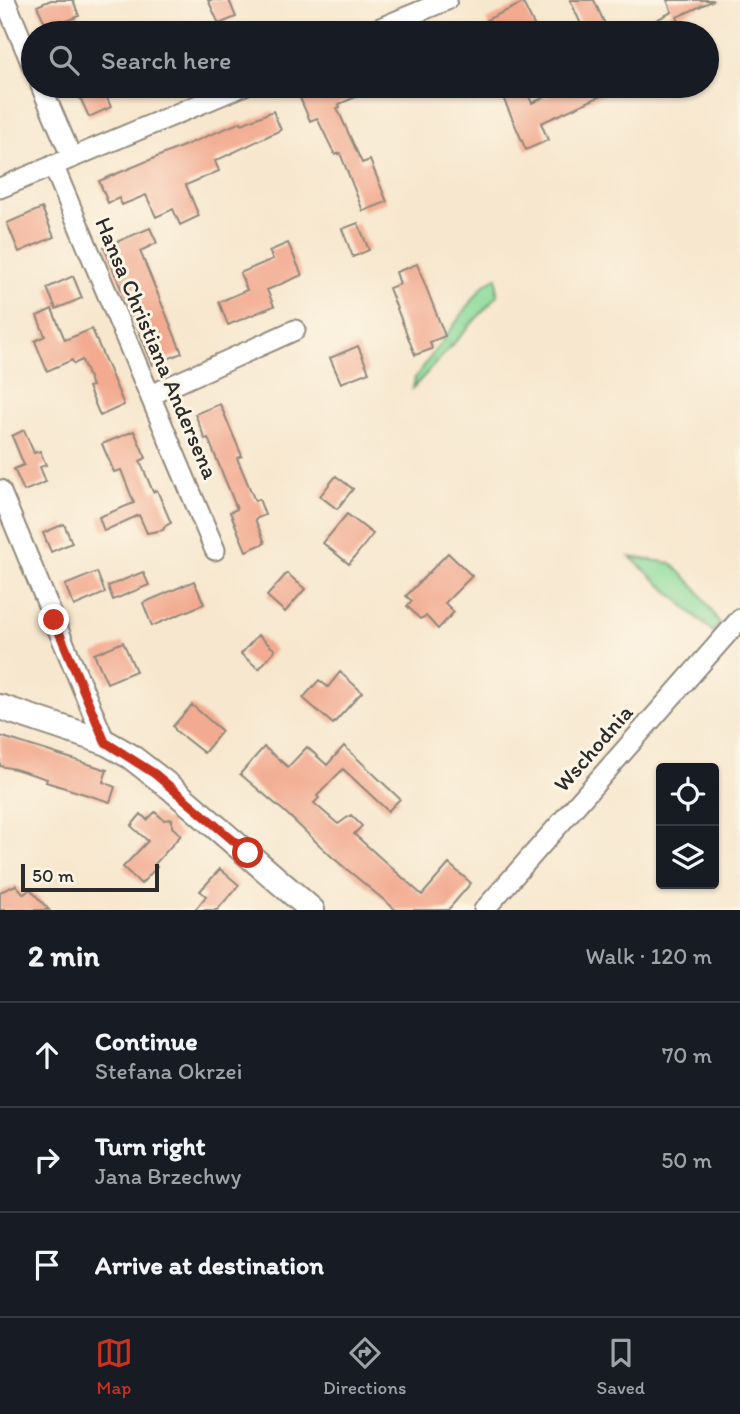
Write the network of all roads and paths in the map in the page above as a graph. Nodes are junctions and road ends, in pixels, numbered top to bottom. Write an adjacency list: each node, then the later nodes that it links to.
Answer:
1 (5, 0): 4 (street)
2 (447, 0): 3 (street)
3 (397, 21)
4 (21, 38)
5 (46, 98): 7 (street)
6 (214, 98): 7 (street)
7 (72, 158): 8 (street)
8 (53, 166): 9 (street); 11 (street, Hansa Christiana Andersena)
9 (0, 188)
10 (295, 330): 11 (street)
11 (151, 395): 13 (street, Hansa Christiana Andersena)
12 (0, 490): 16 (street)
13 (215, 550)
14 (740, 618): 18 (street, Wschodnia)
15 (0, 707): 16 (street)
16 (105, 742): 17 (street)
17 (312, 910)
18 (484, 910)

